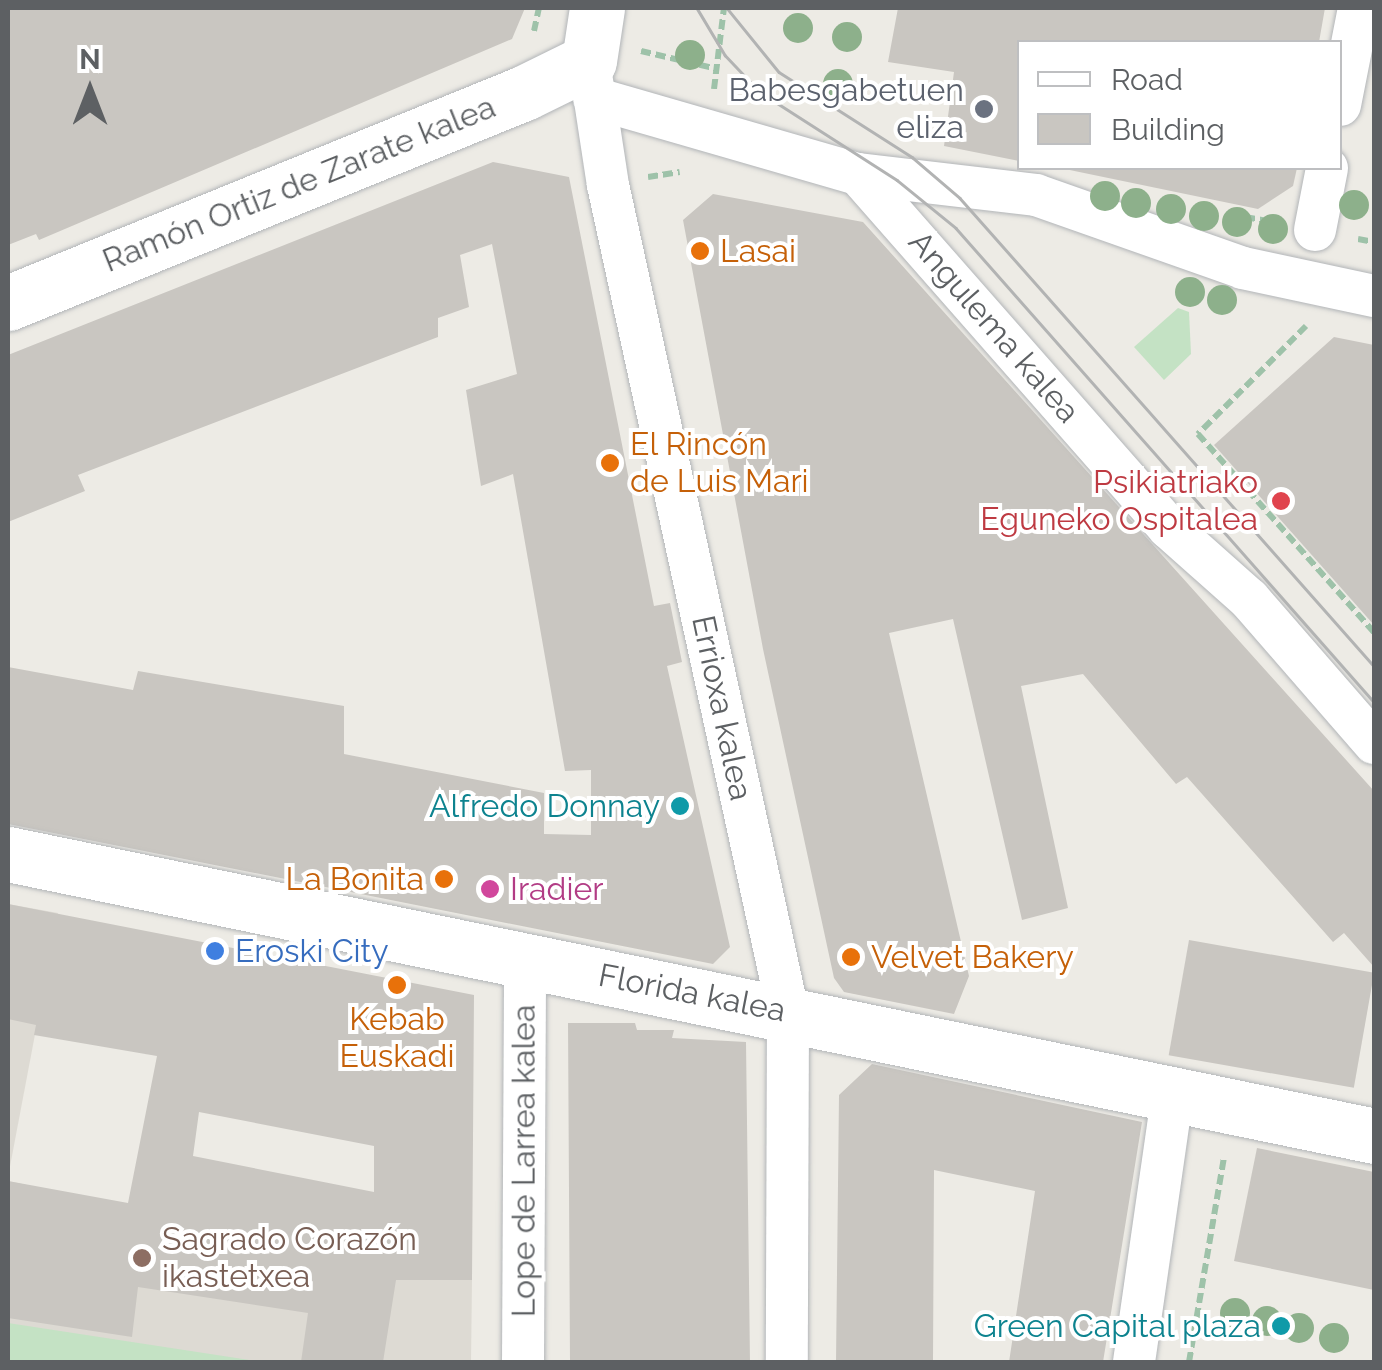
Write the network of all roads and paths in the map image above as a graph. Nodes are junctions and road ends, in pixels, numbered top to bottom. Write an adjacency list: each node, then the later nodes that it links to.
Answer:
1 (597, 8): 5 (street)
2 (724, 8): 4 (path)
3 (1359, 8): 6 (street)
4 (718, 68)
5 (591, 79): 9 (street); 13 (street, Ramón Ortiz de Zarate kalea); 19 (street, Errioxa kalea)
6 (1342, 95)
7 (698, 168): 10 (path)
8 (1327, 170): 11 (street)
9 (858, 174): 12 (street); 16 (street, Angulema kalea)
10 (650, 197)
11 (1314, 230)
12 (1374, 296)
13 (8, 303)
14 (1301, 310): 15 (path)
15 (1374, 632)
16 (1374, 742)
17 (8, 854): 18 (street, Florida kalea)
18 (525, 960): 19 (street, Florida kalea); 23 (street, Lope de Larrea kalea)
19 (788, 1012): 20 (street, Florida kalea); 24 (street, Errioxa kalea)
20 (1173, 1092): 21 (street, Florida kalea); 25 (street)
21 (1374, 1136)
22 (1224, 1152): 26 (path)
23 (523, 1362)
24 (787, 1362)
25 (1134, 1362)
26 (1188, 1362)

